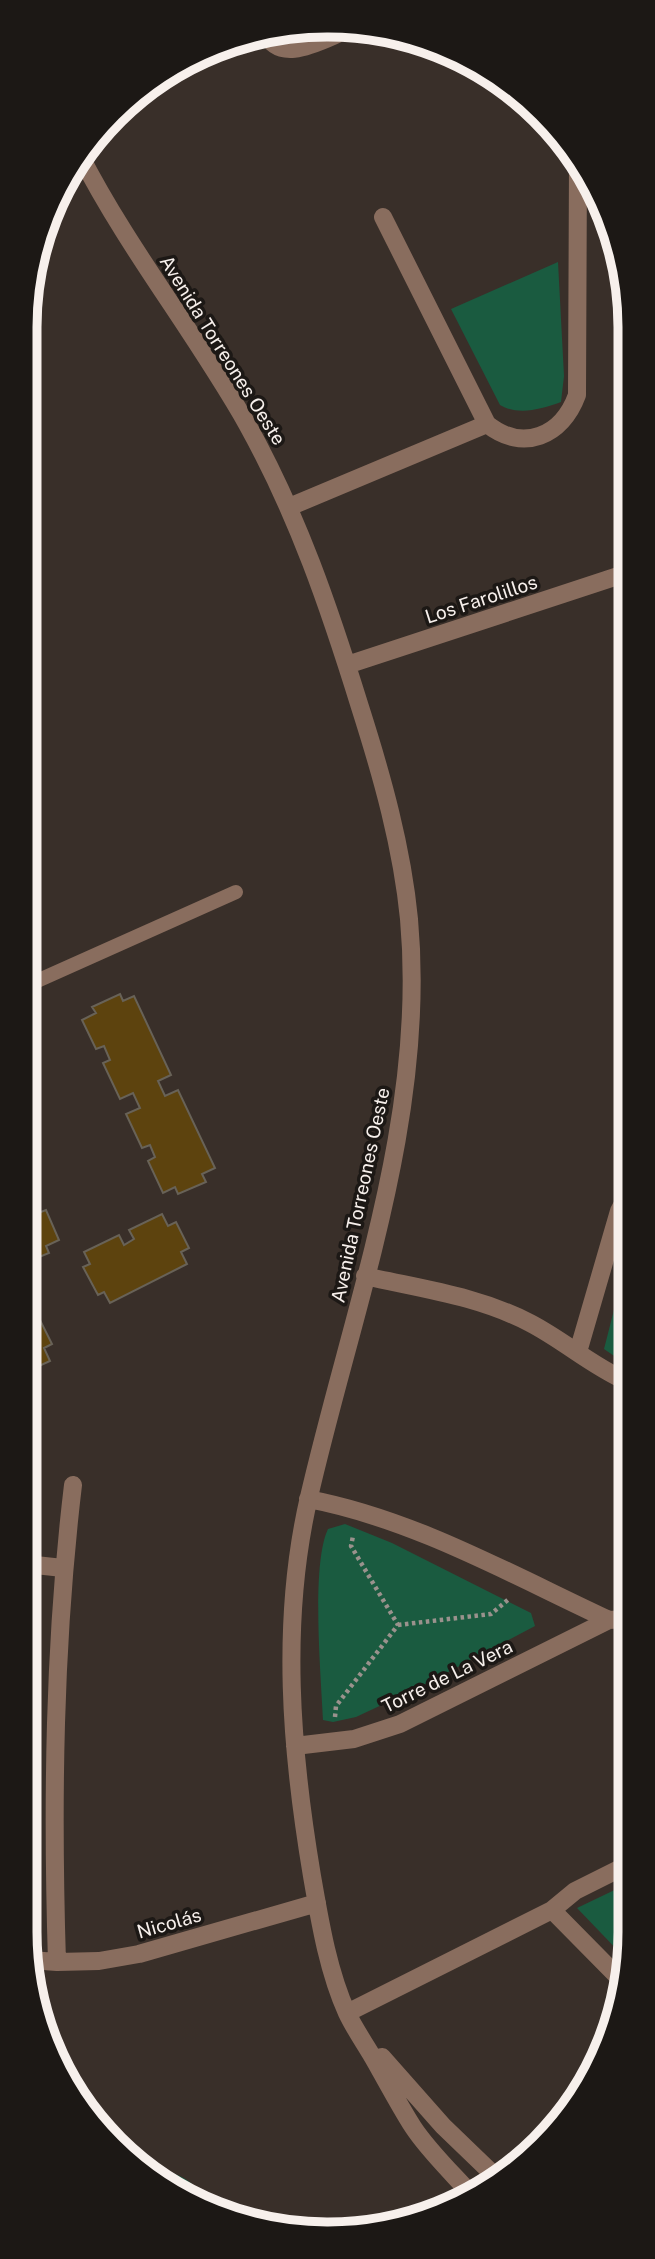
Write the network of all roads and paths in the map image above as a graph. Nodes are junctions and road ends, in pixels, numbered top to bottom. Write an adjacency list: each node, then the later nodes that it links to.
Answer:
1 (327, 37): 2 (street)
2 (272, 42)
3 (86, 166): 7 (street, Avenida Torreones Oeste)
4 (578, 180): 6 (street)
5 (383, 216): 6 (street)
6 (486, 424): 7 (street)
7 (289, 507): 9 (street, Avenida Torreones Oeste)
8 (618, 576): 9 (street, Los Farolillos)
9 (347, 665): 13 (street, Avenida Torreones Oeste)
10 (236, 892): 11 (lane)
11 (37, 981)
12 (618, 1214): 14 (street)
13 (365, 1276): 14 (street); 17 (street, Avenida Torreones Oeste)
14 (578, 1352): 15 (street)
15 (618, 1376)
16 (73, 1485): 20 (street)
17 (308, 1499): 18 (street, Torre de La Vera); 25 (street, Avenida Torreones Oeste)
18 (357, 1510): 21 (street, Torre de La Vera); 23 (path)
19 (37, 1564): 20 (street)
20 (64, 1568): 30 (street)
21 (529, 1583): 22 (street, Torre de La Vera); 23 (path)
22 (617, 1619): 24 (street, Torre de La Vera)
23 (398, 1625): 24 (path)
24 (333, 1742): 25 (street, Torre de La Vera)
25 (295, 1746): 27 (street, Avenida Torreones Oeste)
26 (618, 1870): 28 (street)
27 (317, 1903): 30 (street, Nicolás); 32 (street, Avenida Torreones Oeste)
28 (552, 1910): 31 (street); 32 (street)
29 (38, 1960): 30 (street, Nicolás)
30 (57, 1962)
31 (615, 1974)
32 (347, 2013): 33 (street, Avenida Torreones Oeste); 34 (street, Avenida Torreones Oeste)
33 (491, 2172)
34 (465, 2187)

